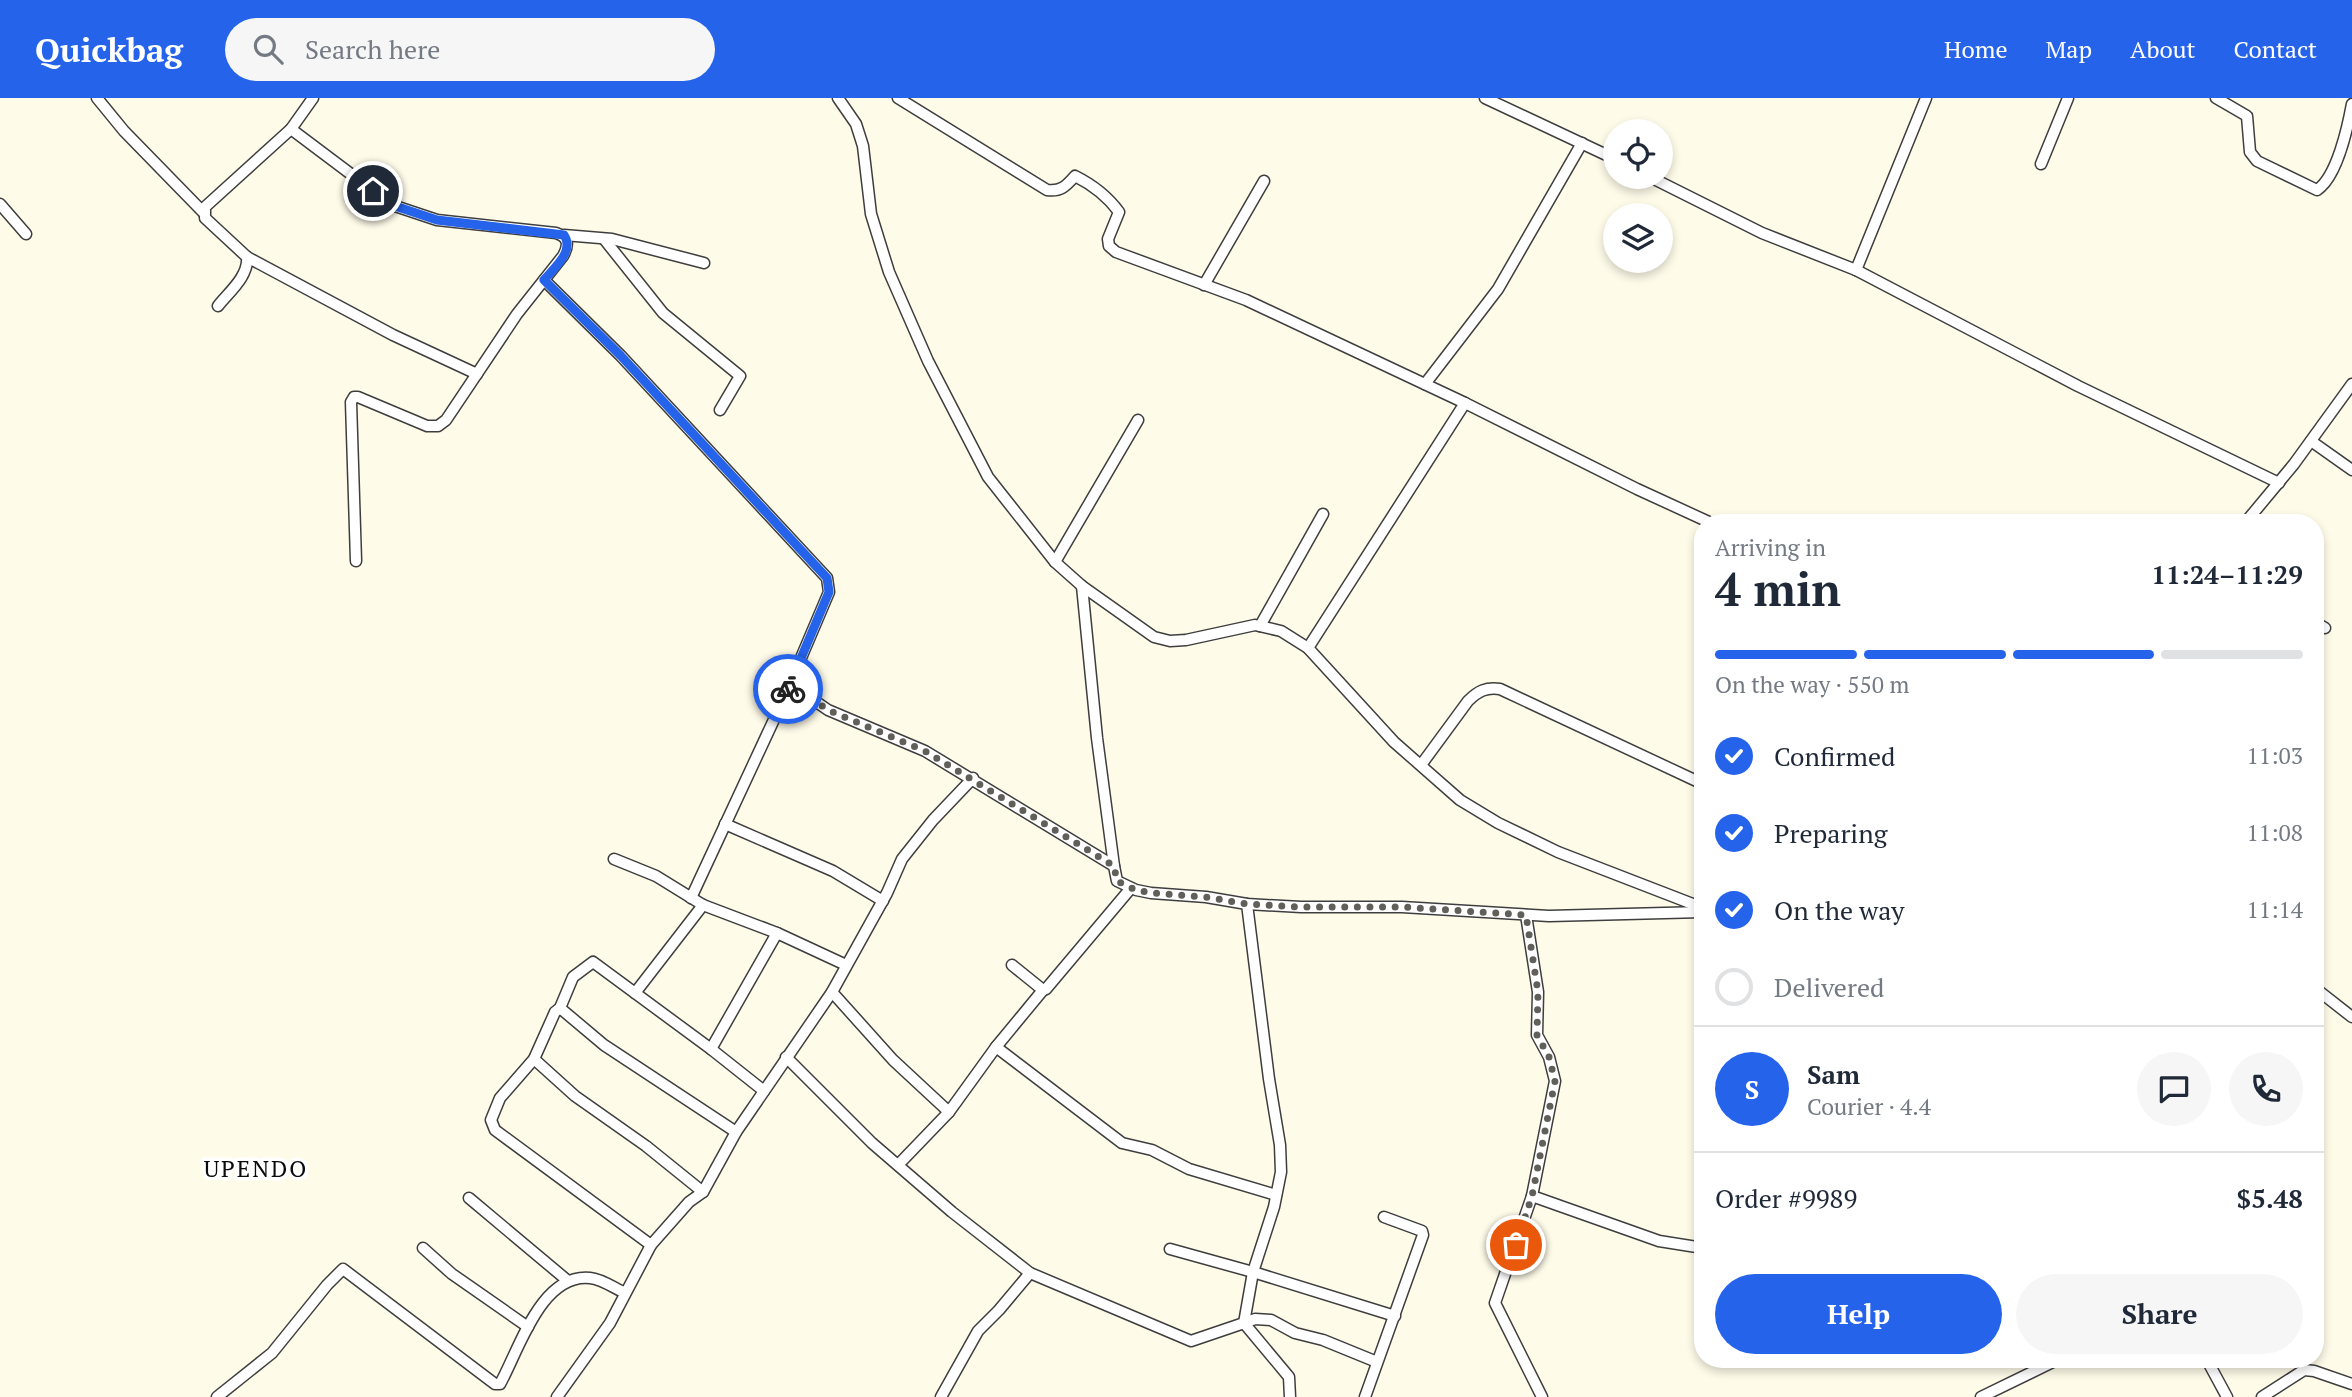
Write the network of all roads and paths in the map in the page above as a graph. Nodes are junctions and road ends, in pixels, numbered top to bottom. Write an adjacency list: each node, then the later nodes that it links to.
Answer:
1 (97, 98): 17 (street)
2 (313, 98): 10 (street)
3 (838, 98): 40 (street)
4 (898, 98): 25 (street)
5 (1485, 98): 11 (street)
6 (1926, 98): 23 (street)
7 (2068, 98): 13 (street)
8 (2216, 98): 9 (street)
9 (2352, 104)
10 (291, 129): 17 (street); 19 (street)
11 (1582, 143): 12 (street); 28 (street)
12 (1603, 153)
13 (2041, 164)
14 (1264, 181): 25 (street)
15 (1673, 188): 23 (street)
16 (0, 204): 18 (street)
17 (204, 212): 21 (street)
18 (26, 234)
19 (564, 235): 20 (street); 24 (street)
20 (604, 239): 22 (street); 31 (street)
21 (247, 257): 26 (street); 27 (street)
22 (704, 263)
23 (1856, 270): 35 (street)
24 (544, 280): 27 (street); 44 (street)
25 (1204, 285): 28 (street)
26 (218, 306)
27 (477, 374): 39 (street)
28 (1425, 384): 30 (street)
29 (2352, 384): 33 (street)
30 (1465, 403): 38 (street); 43 (street)
31 (720, 410)
32 (1138, 420): 40 (street)
33 (2311, 441): 34 (street); 35 (street)
34 (2352, 470)
35 (2279, 483): 37 (street)
36 (1323, 514): 42 (street)
37 (2253, 514)
38 (1694, 515)
39 (356, 561)
40 (1055, 562): 41 (street)
41 (1082, 586): 42 (street); 50 (street)
42 (1260, 626): 43 (street)
43 (1308, 648): 45 (street)
44 (784, 698): 46 (street); 48 (street)
45 (1421, 765): 47 (street); 56 (street)
46 (973, 778): 50 (street); 53 (street)
47 (1694, 780)
48 (725, 824): 52 (street); 53 (street)
49 (614, 859): 52 (street)
50 (1114, 866): 51 (street)
51 (1131, 888): 54 (street); 62 (street)
52 (691, 898): 55 (street)
53 (883, 901): 60 (street)
54 (1247, 904): 58 (street); 77 (street)
55 (703, 905): 59 (street); 64 (street)
56 (1694, 906)
57 (1694, 910): 58 (street)
58 (1526, 915): 78 (street)
59 (777, 933): 60 (street); 69 (street)
60 (846, 965): 63 (street)
61 (1012, 965): 62 (street)
62 (1043, 990): 68 (street)
63 (832, 992): 70 (street); 73 (street)
64 (635, 993): 66 (street); 69 (street)
65 (2324, 995): 67 (street)
66 (560, 1008): 71 (street); 74 (street)
67 (2352, 1017)
68 (996, 1046): 73 (street); 77 (street)
69 (711, 1049): 72 (street)
70 (786, 1057): 72 (street); 75 (street)
71 (534, 1059): 76 (street); 81 (street)
72 (764, 1091): 74 (street)
73 (949, 1112): 75 (street)
74 (736, 1132): 76 (street)
75 (898, 1165): 86 (street)
76 (703, 1192): 81 (street)
77 (1276, 1195): 85 (street)
78 (1532, 1196): 82 (street); 101 (street)
79 (469, 1198): 87 (street)
80 (1384, 1217): 89 (street)
81 (651, 1245): 88 (street)
82 (1694, 1247)
83 (423, 1248): 91 (street)
84 (1170, 1250): 85 (street)
85 (1253, 1272): 89 (street); 90 (street)
86 (1030, 1273): 90 (street); 98 (street)
87 (568, 1282): 88 (street); 91 (street)
88 (625, 1293): 97 (street)
89 (1395, 1316): 92 (street)
90 (1244, 1323): 92 (street); 99 (street)
91 (528, 1327): 96 (street)
92 (1377, 1362): 100 (street)
93 (2040, 1368): 102 (street)
94 (2211, 1368): 103 (street)
95 (2352, 1384): 104 (street)
96 (217, 1397)
97 (557, 1397)
98 (941, 1397)
99 (1290, 1397)
100 (1365, 1397)
101 (1542, 1397)
102 (1980, 1397)
103 (2227, 1397)
104 (2262, 1397)

